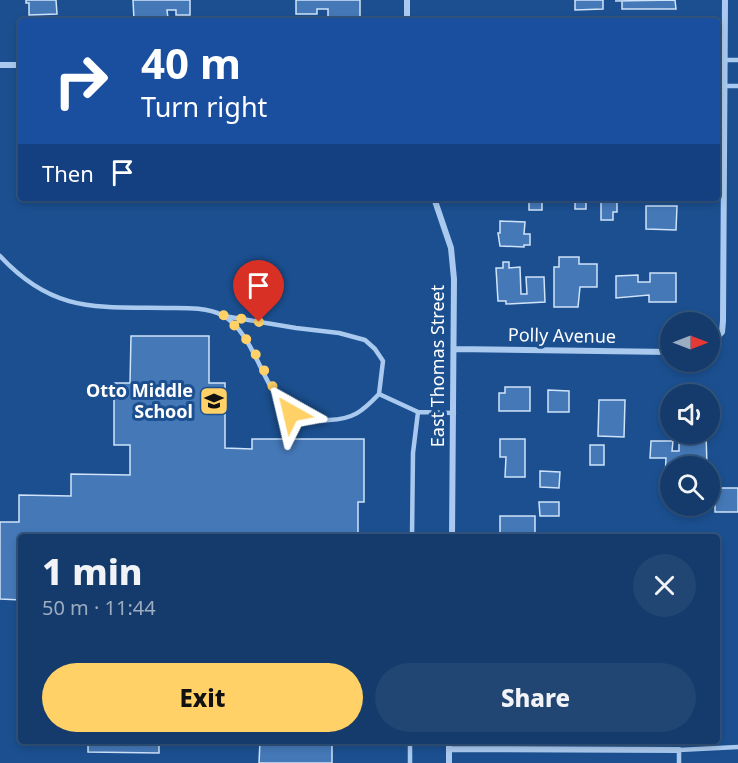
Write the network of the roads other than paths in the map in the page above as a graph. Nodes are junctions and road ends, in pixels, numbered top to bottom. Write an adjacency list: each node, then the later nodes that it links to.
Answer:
1 (407, 0): 3 (street)
2 (725, 0): 4 (street)
3 (407, 18)
4 (721, 60): 5 (lane); 8 (street)
5 (738, 60)
6 (0, 65): 7 (street)
7 (18, 65)
8 (724, 86): 9 (lane); 13 (street)
9 (738, 86)
10 (435, 201): 14 (street, East Thomas Street)
11 (0, 256): 12 (lane)
12 (222, 315): 16 (lane); 16 (lane)
13 (720, 334)
14 (454, 349): 15 (street, Polly Avenue); 18 (street, East Thomas Street)
15 (660, 352)
16 (379, 394): 17 (lane)
17 (418, 412): 18 (lane); 19 (lane)
18 (454, 413): 20 (street, East Thomas Street)
19 (412, 534)
20 (452, 534)
21 (410, 744): 26 (lane)
22 (449, 744): 24 (street)
23 (738, 747): 25 (lane)
24 (449, 749): 25 (street); 27 (street)
25 (679, 750): 28 (lane)
26 (410, 763)
27 (449, 763)
28 (679, 763)

